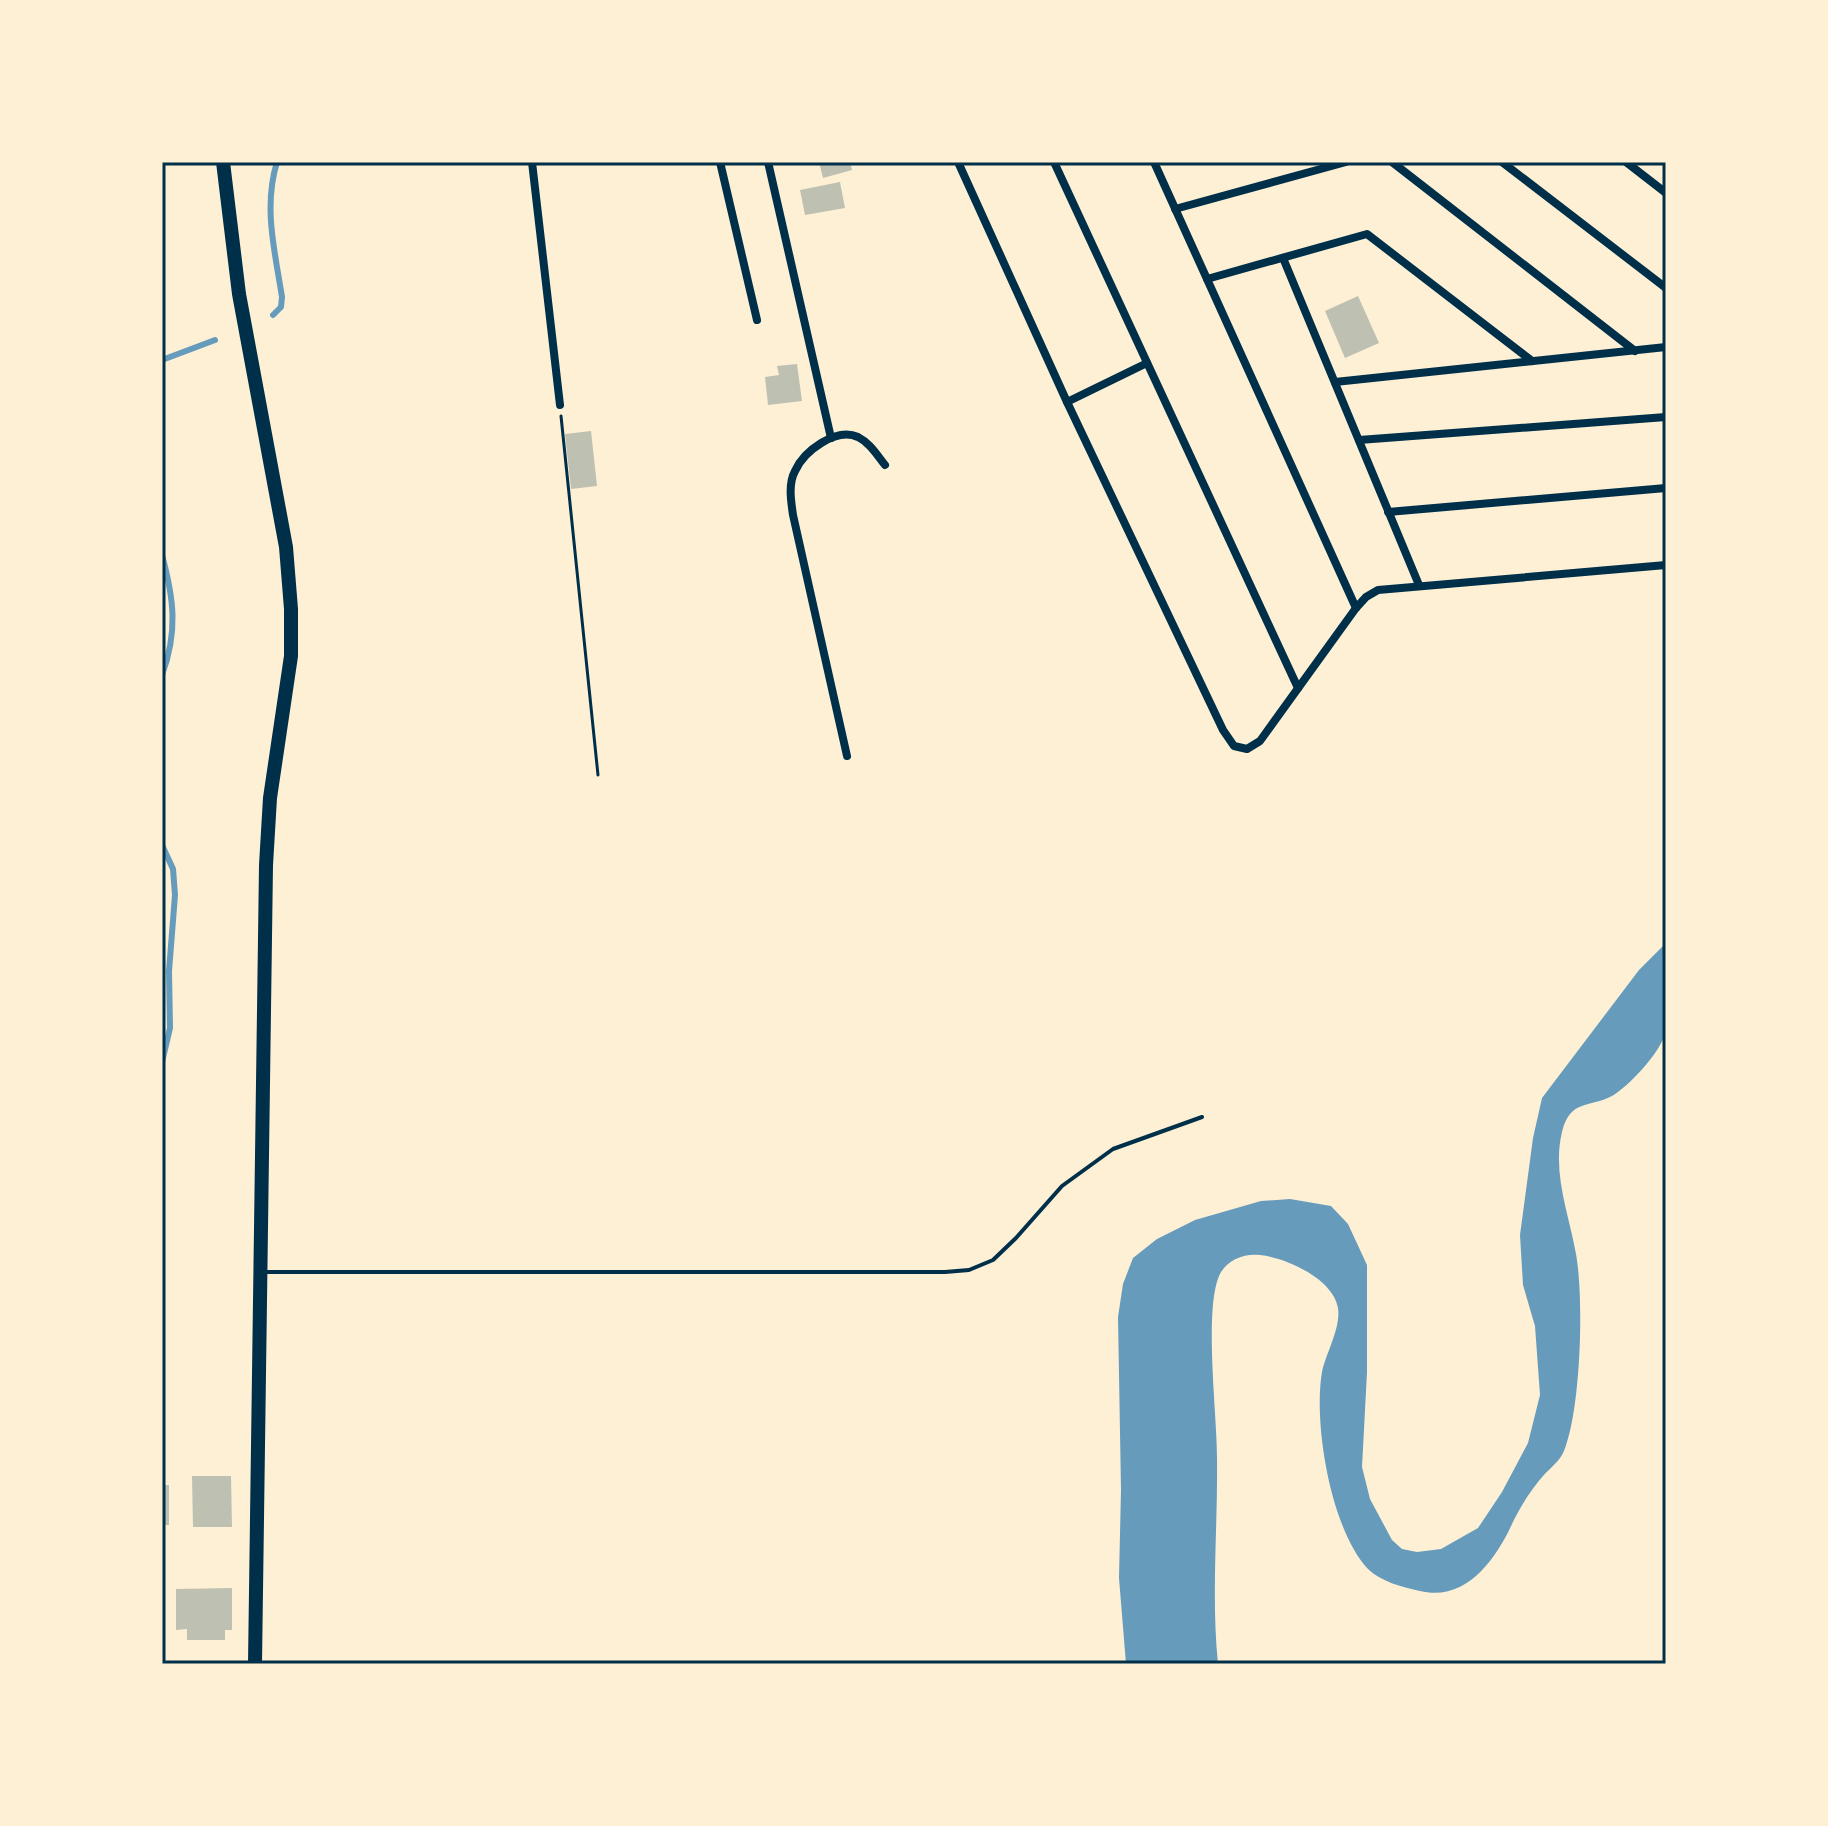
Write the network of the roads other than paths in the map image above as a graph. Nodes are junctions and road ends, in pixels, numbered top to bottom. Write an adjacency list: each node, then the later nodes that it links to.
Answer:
1 (223, 162): 37 (main road)
2 (532, 162): 24 (street)
3 (720, 162): 17 (street)
4 (768, 162): 26 (street)
5 (958, 162): 23 (street)
6 (1054, 162): 21 (street)
7 (1154, 162): 13 (street)
8 (1346, 162): 13 (street)
9 (1392, 162): 19 (street)
10 (1502, 162): 16 (street)
11 (1626, 162): 12 (street)
12 (1666, 193)
13 (1175, 209): 15 (street)
14 (1283, 258): 15 (street); 20 (street); 22 (street)
15 (1207, 279): 33 (street)
16 (1666, 288)
17 (757, 320)
18 (1666, 347): 19 (street)
19 (1635, 351): 20 (street)
20 (1532, 361): 22 (street)
21 (1147, 363): 23 (street); 34 (street)
22 (1335, 382): 27 (street)
23 (1067, 402): 34 (street)
24 (560, 405)
25 (1666, 417): 27 (street)
26 (831, 438): 28 (street); 35 (street)
27 (1359, 440): 30 (street)
28 (885, 465)
29 (1666, 488): 30 (street)
30 (1388, 512): 32 (street)
31 (1666, 565): 32 (street)
32 (1419, 585): 33 (street)
33 (1356, 608): 34 (street)
34 (1298, 688)
35 (847, 756)
36 (1202, 1117): 37 (lane)
37 (261, 1272): 38 (main road)
38 (255, 1664)

